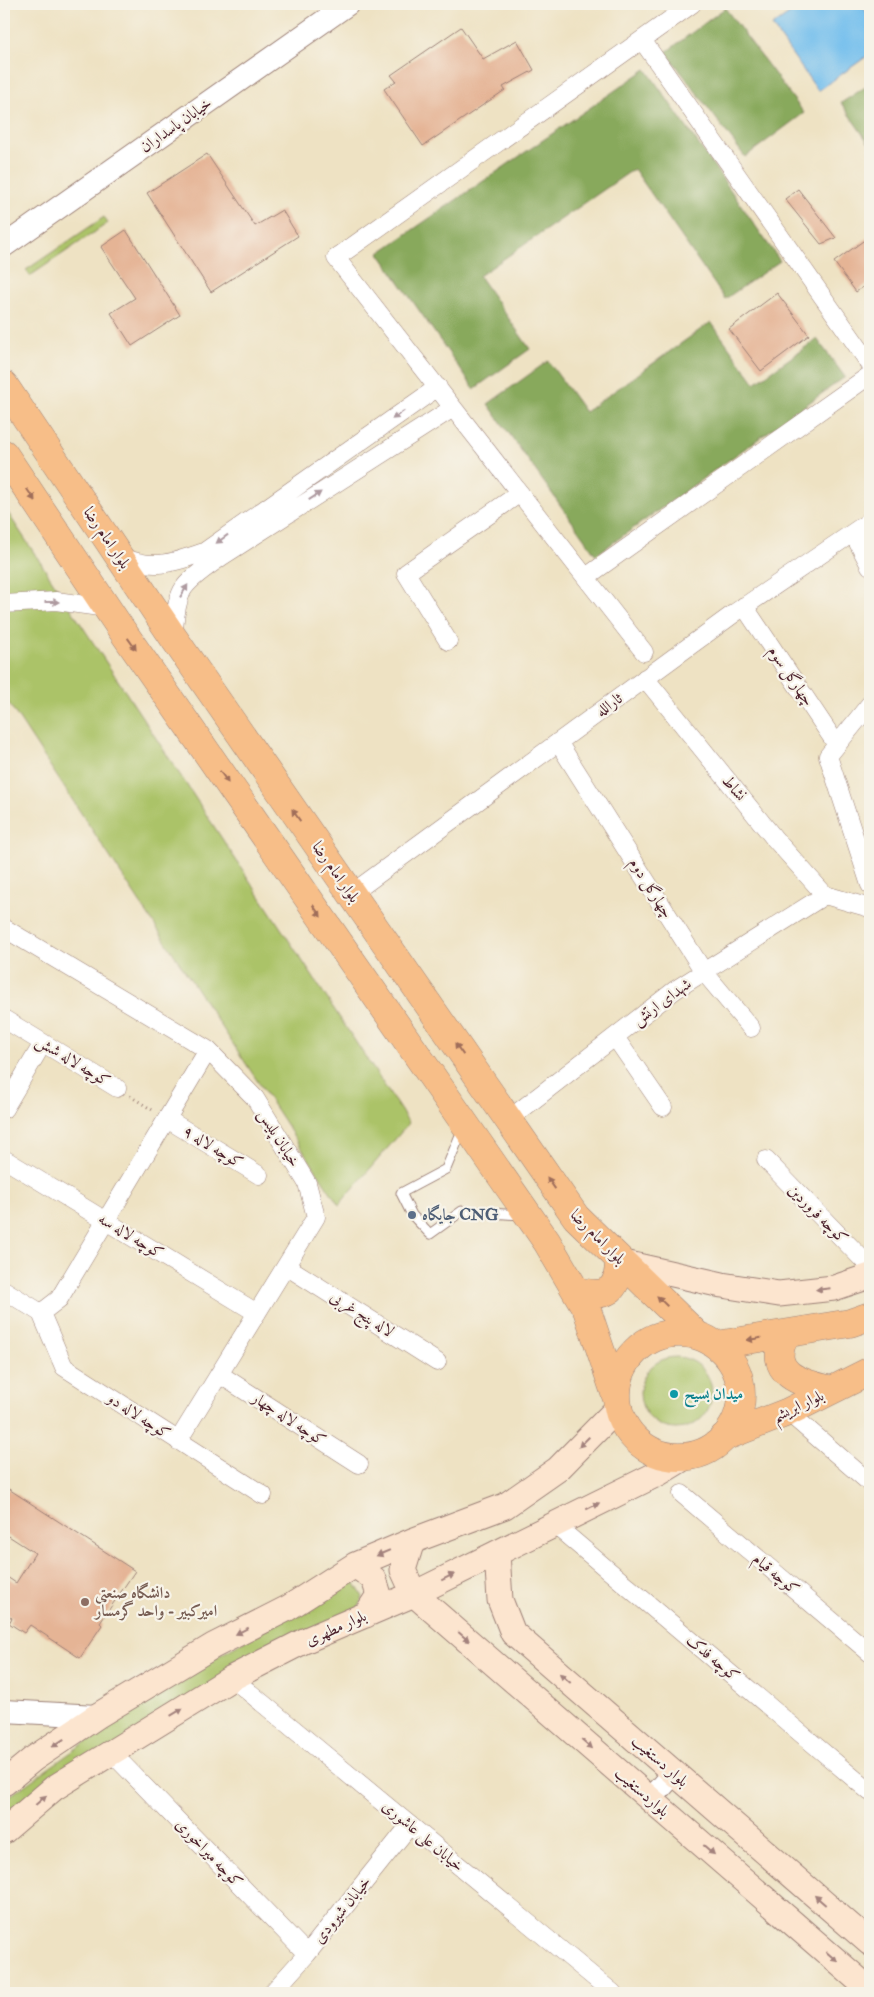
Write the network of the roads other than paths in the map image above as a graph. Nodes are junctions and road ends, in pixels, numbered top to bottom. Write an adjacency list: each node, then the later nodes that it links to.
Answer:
1 (692, 4): 3 (street)
2 (345, 5): 4 (street, خیابان پاسداران)
3 (642, 40): 5 (street); 8 (street)
4 (4, 246)
5 (870, 364)
6 (870, 374): 17 (street)
7 (4, 385): 15 (main road, بلوار امام رضا)
8 (438, 387): 9 (street); 13 (street, one-way to 13)
9 (453, 408): 11 (street); 13 (street, one-way to 9)
10 (4, 454): 20 (main road, one-way to 20)
11 (520, 493): 17 (street); 22 (street)
12 (870, 522): 14 (street, ثارالله)
13 (244, 533): 15 (street, one-way to 15); 21 (street, one-way to 13)
14 (853, 533): 16 (street); 19 (street, ثارالله)
15 (118, 556): 21 (main road, بلوار امام رضا)
16 (870, 566)
17 (586, 577): 23 (street)
18 (4, 604): 20 (street, one-way to 20)
19 (744, 606): 24 (street, ثارالله); 27 (street, چهارگل سوم)
20 (107, 608): 44 (main road, one-way to 44)
21 (173, 637): 29 (main road, بلوار امام رضا, one-way to 21)
22 (448, 641)
23 (644, 652)
24 (645, 678): 26 (street, ثارالله); 30 (street, نشاط)
25 (870, 704): 27 (street)
26 (558, 742): 29 (street, ثارالله); 33 (street, چهارگل دوم)
27 (837, 745): 28 (street)
28 (870, 885)
29 (351, 894): 43 (main road, بلوار امام رضا, one-way to 29)
30 (825, 896): 31 (street); 33 (street, شهدای ارتش)
31 (870, 908)
32 (4, 928): 38 (street, خیابان پلیس)
33 (704, 972): 35 (street, چهارگل دوم); 36 (street, شهدای ارتش)
34 (4, 1019): 37 (street, کوچه لاله شش)
35 (751, 1028)
36 (615, 1036): 40 (street); 43 (street, شهدای ارتش)
37 (43, 1043): 39 (street, کوچه لاله شش); 41 (street)
38 (208, 1050): 42 (street); 51 (street, خیابان پلیس)
39 (117, 1088)
40 (663, 1107)
41 (4, 1109)
42 (167, 1119): 47 (street, کوچه لاله ۹); 49 (street)
43 (508, 1120): 50 (main road, بلوار امام رضا, one-way to 43)
44 (465, 1123): 48 (main road); 48 (lane)
45 (4, 1159): 49 (street, کوچه لاله سه)
46 (766, 1160): 52 (street, کوچه فروردین)
47 (259, 1175)
48 (529, 1216): 55 (main road)
49 (106, 1221): 56 (street, کوچه لاله سه); 57 (street)
50 (622, 1261): 53 (main road, one-way to 50); 55 (main road); 60 (main road, بلوار امام رضا, one-way to 50)
51 (286, 1266): 56 (street, خیابان پلیس); 61 (street, لاله پنج غربی)
52 (870, 1267)
53 (870, 1276)
54 (4, 1290): 57 (street)
55 (576, 1291): 65 (main road)
56 (257, 1313): 63 (street, خیابان پلیس)
57 (41, 1314): 68 (street, کوچه لاله دو)
58 (870, 1316): 59 (main road)
59 (786, 1334): 60 (main road, one-way to 60); 64 (main road)
60 (707, 1340): 65 (main road); 67 (main road)
61 (437, 1362)
62 (870, 1371): 64 (main road, بلوار ابریشم)
63 (220, 1374): 68 (street, خیابان پلیس); 70 (street, کوچه لاله چهار)
64 (832, 1390): 66 (main road, بلوار ابریشم)
65 (618, 1402): 69 (main road); 75 (main road, one-way to 75)
66 (788, 1412): 67 (main road, بلوار ابریشم); 71 (street)
67 (724, 1437): 69 (main road)
68 (178, 1440): 73 (street, کوچه لاله دو)
69 (688, 1456): 74 (main road, بلوار مطهری, one-way to 69)
70 (359, 1464)
71 (870, 1483)
72 (682, 1494): 80 (street, کوچه قیام)
73 (263, 1496)
74 (555, 1525): 76 (main road, بلوار مطهری); 87 (street, کوچه فدک)
75 (412, 1541): 77 (main road, one-way to 77); 78 (main road)
76 (497, 1553): 78 (main road, بلوار مطهری, one-way to 76); 85 (main road, بلوار دستغیب, one-way to 76)
77 (355, 1565): 79 (main road); 83 (main road, one-way to 83)
78 (414, 1594): 79 (main road, بلوار مطهری); 88 (main road, بلواردستغیب, one-way to 88)
79 (366, 1615): 81 (main road, بلوار مطهری)
80 (870, 1653)
81 (232, 1678): 84 (main road, بلوار مطهری, one-way to 81); 89 (street, خیابان علی عاشوری)
82 (4, 1711): 83 (street)
83 (98, 1716): 86 (main road, one-way to 86)
84 (111, 1752): 90 (main road, بلوار مطهری, one-way to 84); 92 (street, کوچه میراخوری)
85 (674, 1773): 88 (street); 91 (main road, بلوار دستغیب, one-way to 85)
86 (4, 1783)
87 (870, 1792)
88 (651, 1800): 93 (main road, بلواردستغیب, one-way to 93)
89 (410, 1825): 92 (street, خیابان شیرودی); 95 (street, خیابان علی عاشوری)
90 (4, 1832)
91 (870, 1943)
92 (307, 1954): 94 (street, خیابان شیرودی)
93 (870, 1990)
94 (272, 1993)
95 (613, 1993)

